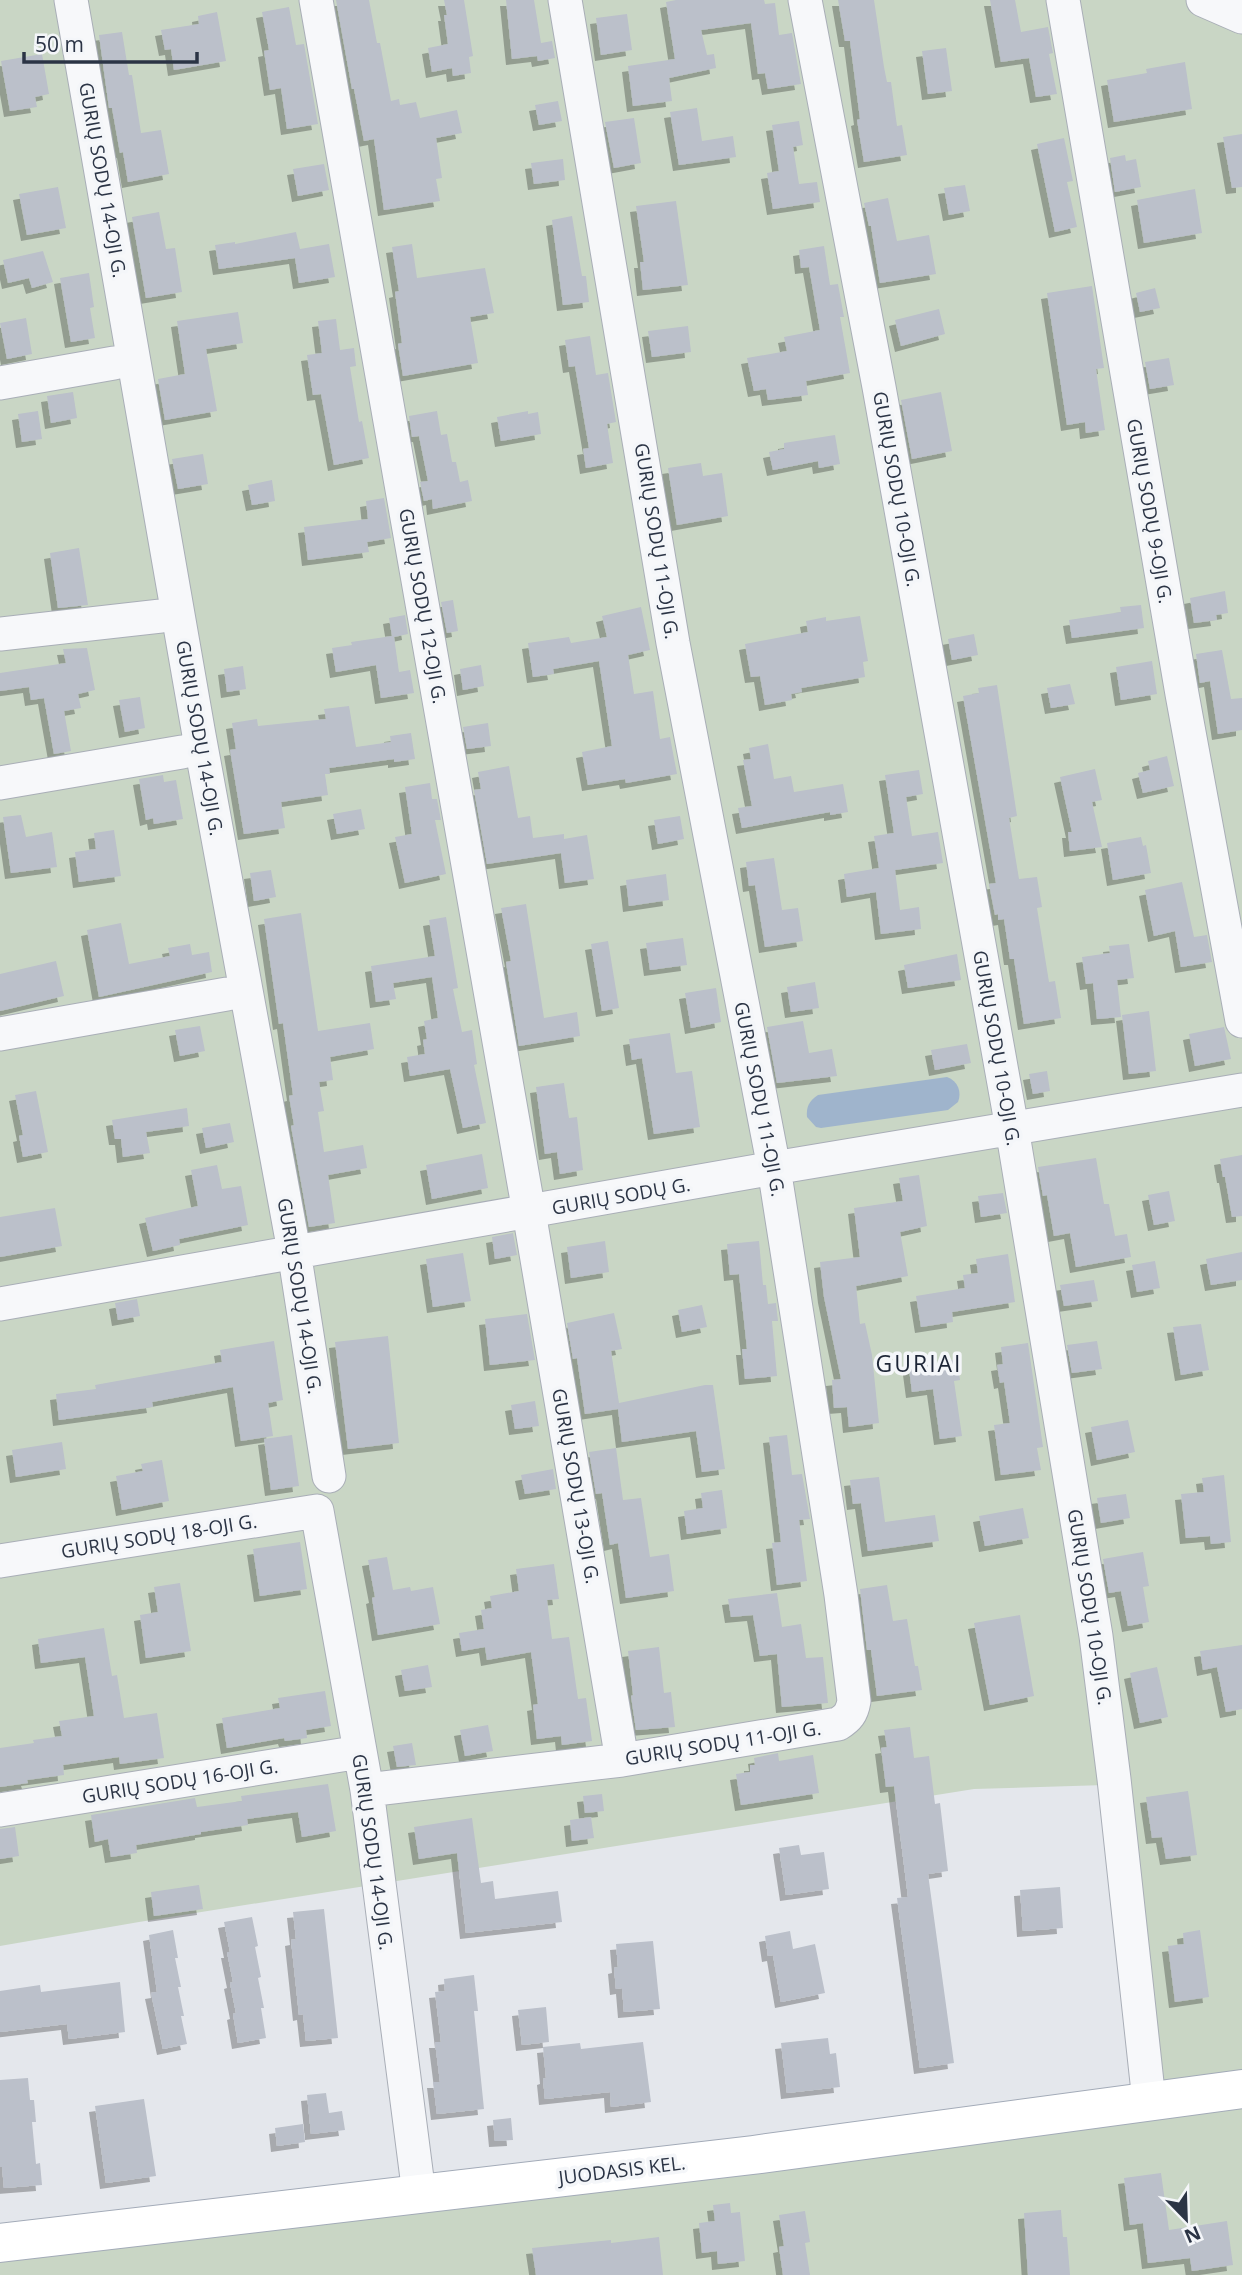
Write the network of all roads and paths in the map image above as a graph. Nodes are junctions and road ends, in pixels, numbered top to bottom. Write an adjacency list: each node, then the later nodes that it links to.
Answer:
1 (71, 0): 21 (street, GURIŲ SODŲ 14-OJI G.)
2 (316, 0): 20 (street, GURIŲ SODŲ 12-OJI G.)
3 (565, 0): 19 (street, GURIŲ SODŲ 11-OJI G.)
4 (805, 0): 18 (street, GURIŲ SODŲ 10-OJI G.)
5 (1063, 0): 15 (street, GURIŲ SODŲ 9-OJI G.)
6 (1203, 0): 7 (street)
7 (1242, 17)
8 (114, 363): 9 (street)
9 (0, 383)
10 (161, 616): 11 (street)
11 (0, 634)
12 (182, 751): 13 (street)
13 (0, 783)
14 (227, 994): 16 (street)
15 (1242, 1021)
16 (0, 1034)
17 (1242, 1090): 18 (street, GURIŲ SODŲ G.)
18 (1012, 1128): 19 (street, GURIŲ SODŲ G.); 31 (street, GURIŲ SODŲ 10-OJI G.)
19 (774, 1168): 20 (street, GURIŲ SODŲ G.); 27 (street, GURIŲ SODŲ 11-OJI G.)
20 (530, 1212): 21 (street, GURIŲ SODŲ G.); 27 (street, GURIŲ SODŲ 13-OJI G.)
21 (294, 1251): 22 (street, GURIŲ SODŲ G.); 23 (street, GURIŲ SODŲ 14-OJI G.)
22 (0, 1304)
23 (329, 1476)
24 (317, 1511): 25 (street, GURIŲ SODŲ 18-OJI G.); 26 (street, GURIŲ SODŲ 14-OJI G.)
25 (0, 1561)
26 (360, 1752): 28 (street, GURIŲ SODŲ 14-OJI G.); 29 (street, GURIŲ SODŲ 16-OJI G.)
27 (622, 1760): 28 (street, GURIŲ SODŲ 11-OJI G.)
28 (367, 1790): 32 (street, GURIŲ SODŲ 14-OJI G.)
29 (0, 1810)
30 (1242, 2089): 31 (main road, JUODASIS KEL.)
31 (1149, 2101): 32 (main road, JUODASIS KEL.)
32 (419, 2194): 33 (main road, JUODASIS KEL.)
33 (0, 2244)

